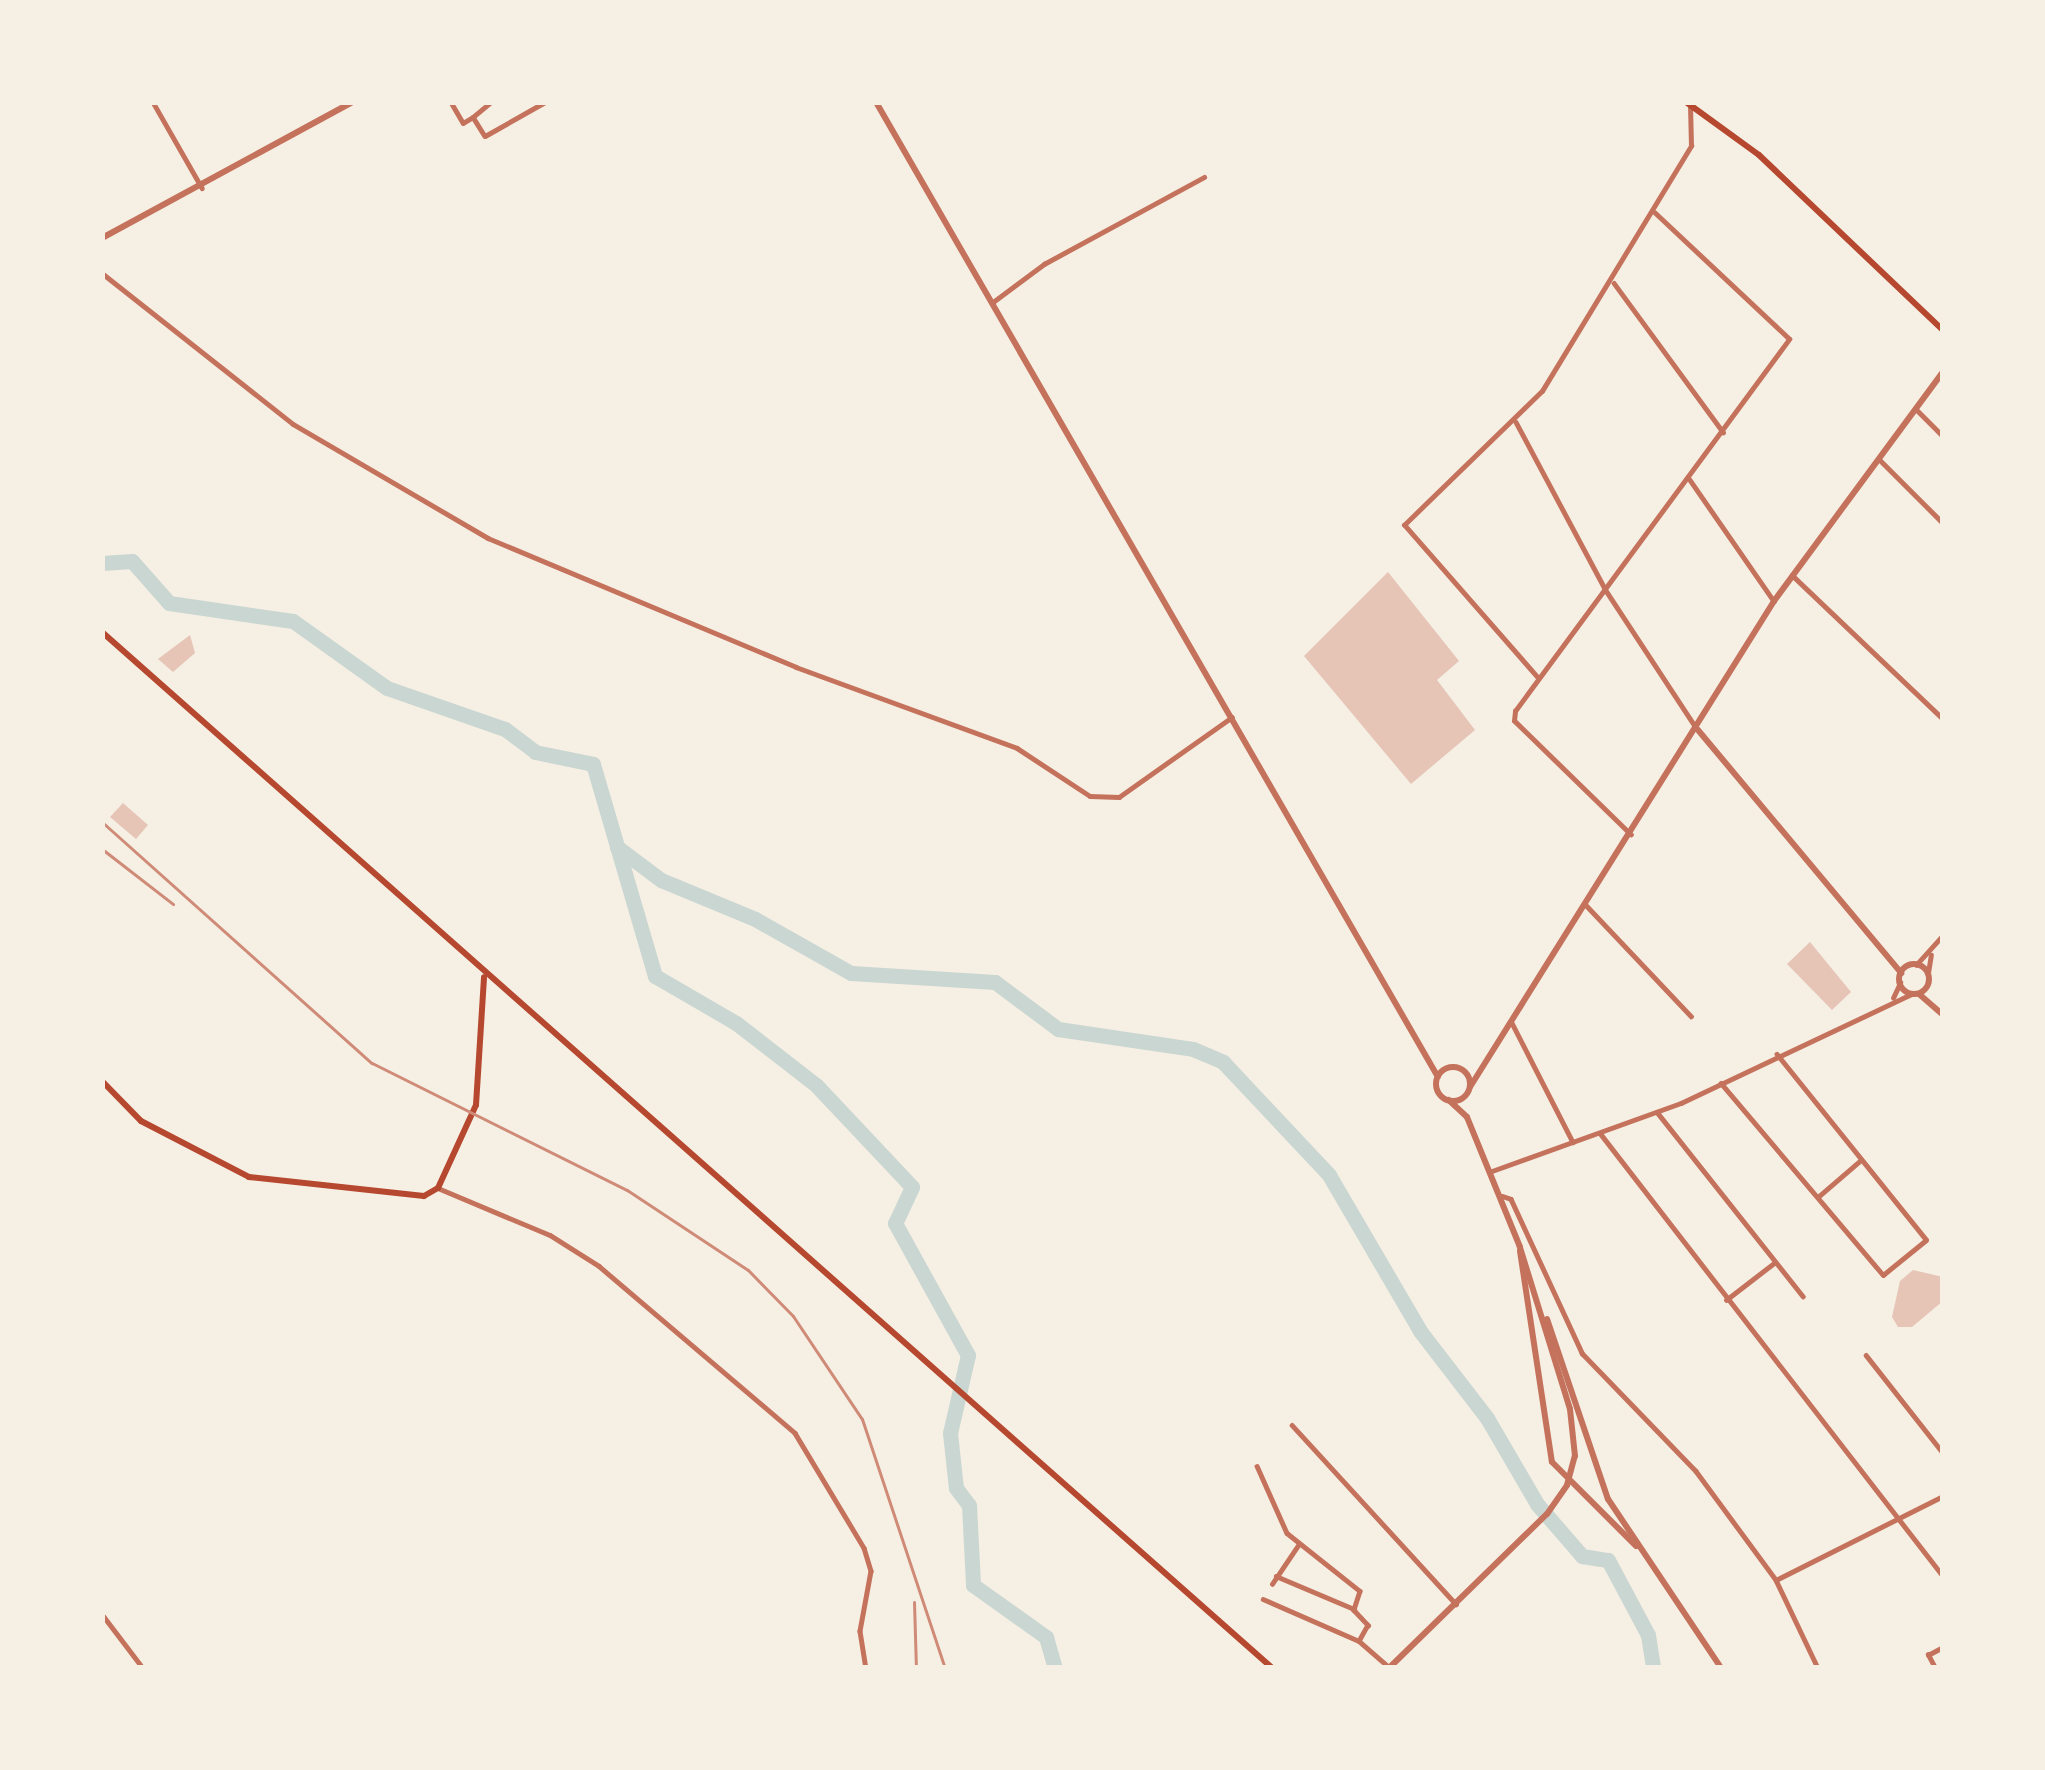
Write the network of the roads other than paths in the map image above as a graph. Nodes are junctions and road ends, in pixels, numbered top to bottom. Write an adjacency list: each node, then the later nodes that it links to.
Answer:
1 (153, 102): 10 (street)
2 (352, 102): 10 (street)
3 (451, 102): 8 (street)
4 (491, 102): 8 (street)
5 (545, 102): 8 (street)
6 (876, 102): 15 (street)
7 (1688, 103): 11 (street); 16 (main road)
8 (473, 117)
9 (1204, 177): 15 (street)
10 (202, 188): 12 (street)
11 (1655, 213): 14 (street); 20 (street)
12 (102, 238)
13 (102, 273): 30 (street)
14 (1614, 283): 19 (street); 20 (street)
15 (993, 302): 30 (street)
16 (1942, 328)
17 (1943, 372): 18 (street)
18 (1916, 409): 21 (street); 22 (street)
19 (1516, 422): 26 (street); 29 (street)
20 (1723, 432): 23 (street)
21 (1943, 436)
22 (1879, 459): 24 (street); 25 (street)
23 (1688, 477): 26 (street); 27 (street)
24 (1943, 523)
25 (1792, 575): 27 (street); 31 (street)
26 (1605, 589): 29 (street); 32 (street)
27 (1774, 601): 32 (street)
28 (102, 632): 39 (main road)
29 (1538, 678): 33 (street)
30 (1232, 717): 48 (street)
31 (1943, 719)
32 (1698, 730): 33 (street); 37 (street)
33 (1630, 835): 34 (street)
34 (1586, 905): 46 (street); 47 (street)
35 (1943, 935): 36 (street)
36 (1931, 953): 38 (street); 41 (street)
37 (1892, 955): 38 (street); 40 (street)
38 (1914, 965): 40 (street); 41 (street)
39 (484, 974): 64 (main road); 92 (main road)
40 (1900, 978): 42 (street); 43 (street)
41 (1928, 978): 42 (street); 44 (street)
42 (1914, 994): 43 (street); 44 (street)
43 (1889, 1002): 49 (street)
44 (1934, 1005): 45 (street)
45 (1943, 1015)
46 (1691, 1016)
47 (1511, 1021): 50 (street); 61 (street)
48 (1431, 1055): 51 (street); 53 (street)
49 (1777, 1055): 55 (street); 62 (street)
50 (1482, 1062): 52 (street); 56 (street)
51 (1450, 1067): 52 (street); 53 (street)
52 (1461, 1069): 56 (street)
53 (1438, 1077): 57 (street)
54 (102, 1081): 64 (main road)
55 (1721, 1083): 58 (street); 66 (street)
56 (1469, 1089): 57 (street); 59 (street)
57 (1449, 1100): 59 (street)
58 (1657, 1112): 60 (street); 68 (street)
59 (1467, 1117): 63 (street)
60 (1600, 1133): 61 (street); 70 (street)
61 (1573, 1142): 63 (street)
62 (1861, 1160): 66 (street); 66 (street)
63 (1492, 1171): 65 (street)
64 (438, 1188): 91 (street)
65 (1502, 1196): 67 (street); 82 (street)
66 (1818, 1197)
67 (1520, 1247): 71 (street); 79 (street)
68 (1776, 1262): 69 (street); 70 (street)
69 (1803, 1296)
70 (1726, 1300): 77 (street)
71 (1542, 1311): 79 (street); 85 (street)
72 (1866, 1355): 74 (street)
73 (1292, 1425): 85 (street)
74 (1943, 1453)
75 (1258, 1466): 78 (street)
76 (1943, 1496): 77 (street)
77 (1895, 1520): 81 (street); 82 (street)
78 (1300, 1544): 80 (street); 86 (street)
79 (1643, 1552): 94 (street)
80 (1276, 1576): 83 (street); 86 (street)
81 (1943, 1576)
82 (1776, 1580): 95 (street)
83 (1272, 1584)
84 (1263, 1599): 88 (street)
85 (1456, 1604): 93 (street)
86 (1354, 1610): 88 (street)
87 (102, 1614): 90 (street)
88 (1358, 1641): 93 (street)
89 (1943, 1647): 96 (street)
90 (143, 1668)
91 (866, 1668)
92 (1272, 1668)
93 (1389, 1668)
94 (1721, 1668)
95 (1818, 1668)
96 (1935, 1668)

